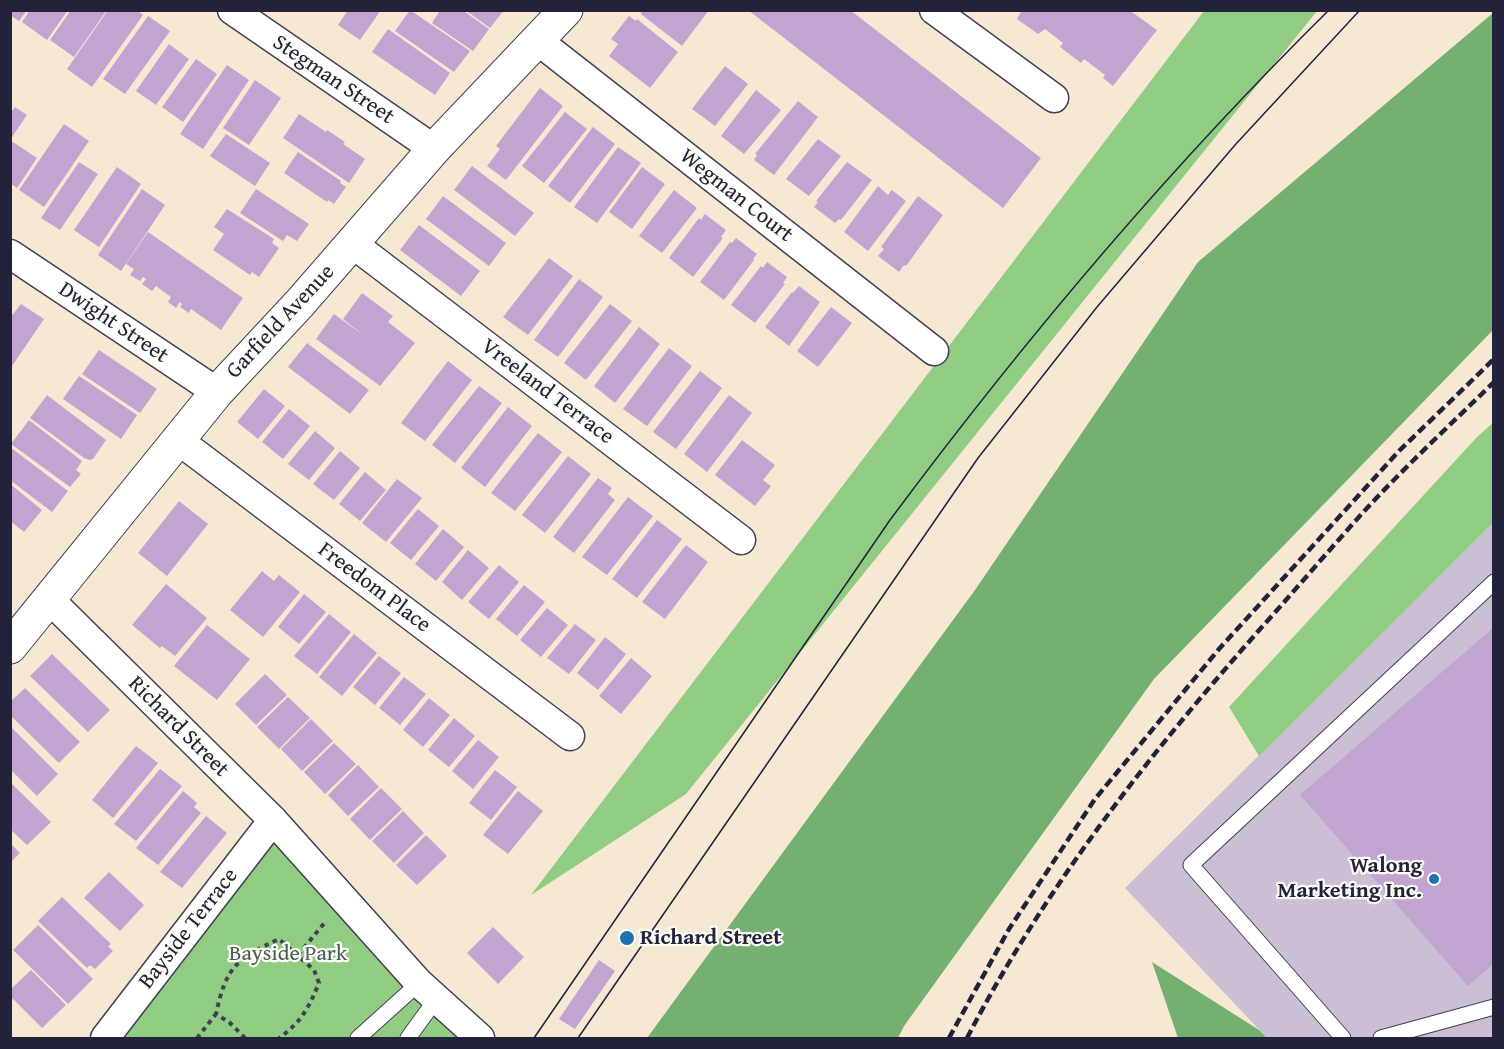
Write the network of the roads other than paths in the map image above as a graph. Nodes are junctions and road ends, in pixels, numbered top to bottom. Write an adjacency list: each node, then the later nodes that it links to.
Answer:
1 (232, 10): 6 (street, Stegman Street)
2 (566, 10): 4 (main road, Garfield Avenue)
3 (934, 10): 5 (street)
4 (537, 40): 6 (main road, Garfield Avenue); 9 (street, Wegman Court)
5 (1054, 98)
6 (434, 149): 7 (main road, Garfield Avenue)
7 (353, 244): 10 (main road, Garfield Avenue); 12 (street, Vreeland Terrace)
8 (10, 254): 10 (street, Dwight Street)
9 (934, 351)
10 (216, 392): 11 (main road, Garfield Avenue)
11 (178, 440): 14 (main road, Garfield Avenue); 16 (street, Freedom Place)
12 (741, 540)
13 (1494, 582): 24 (lane)
14 (49, 599): 15 (main road, Garfield Avenue); 17 (street, Richard Street)
15 (10, 647)
16 (570, 736)
17 (273, 820): 18 (street, Richard Street); 20 (street, Bayside Terrace)
18 (428, 990): 21 (lane); 22 (lane); 23 (street, Richard Street)
19 (1494, 1007): 25 (lane)
20 (105, 1038)
21 (358, 1038)
22 (408, 1038)
23 (480, 1038)
24 (1343, 1038)
25 (1381, 1038)

